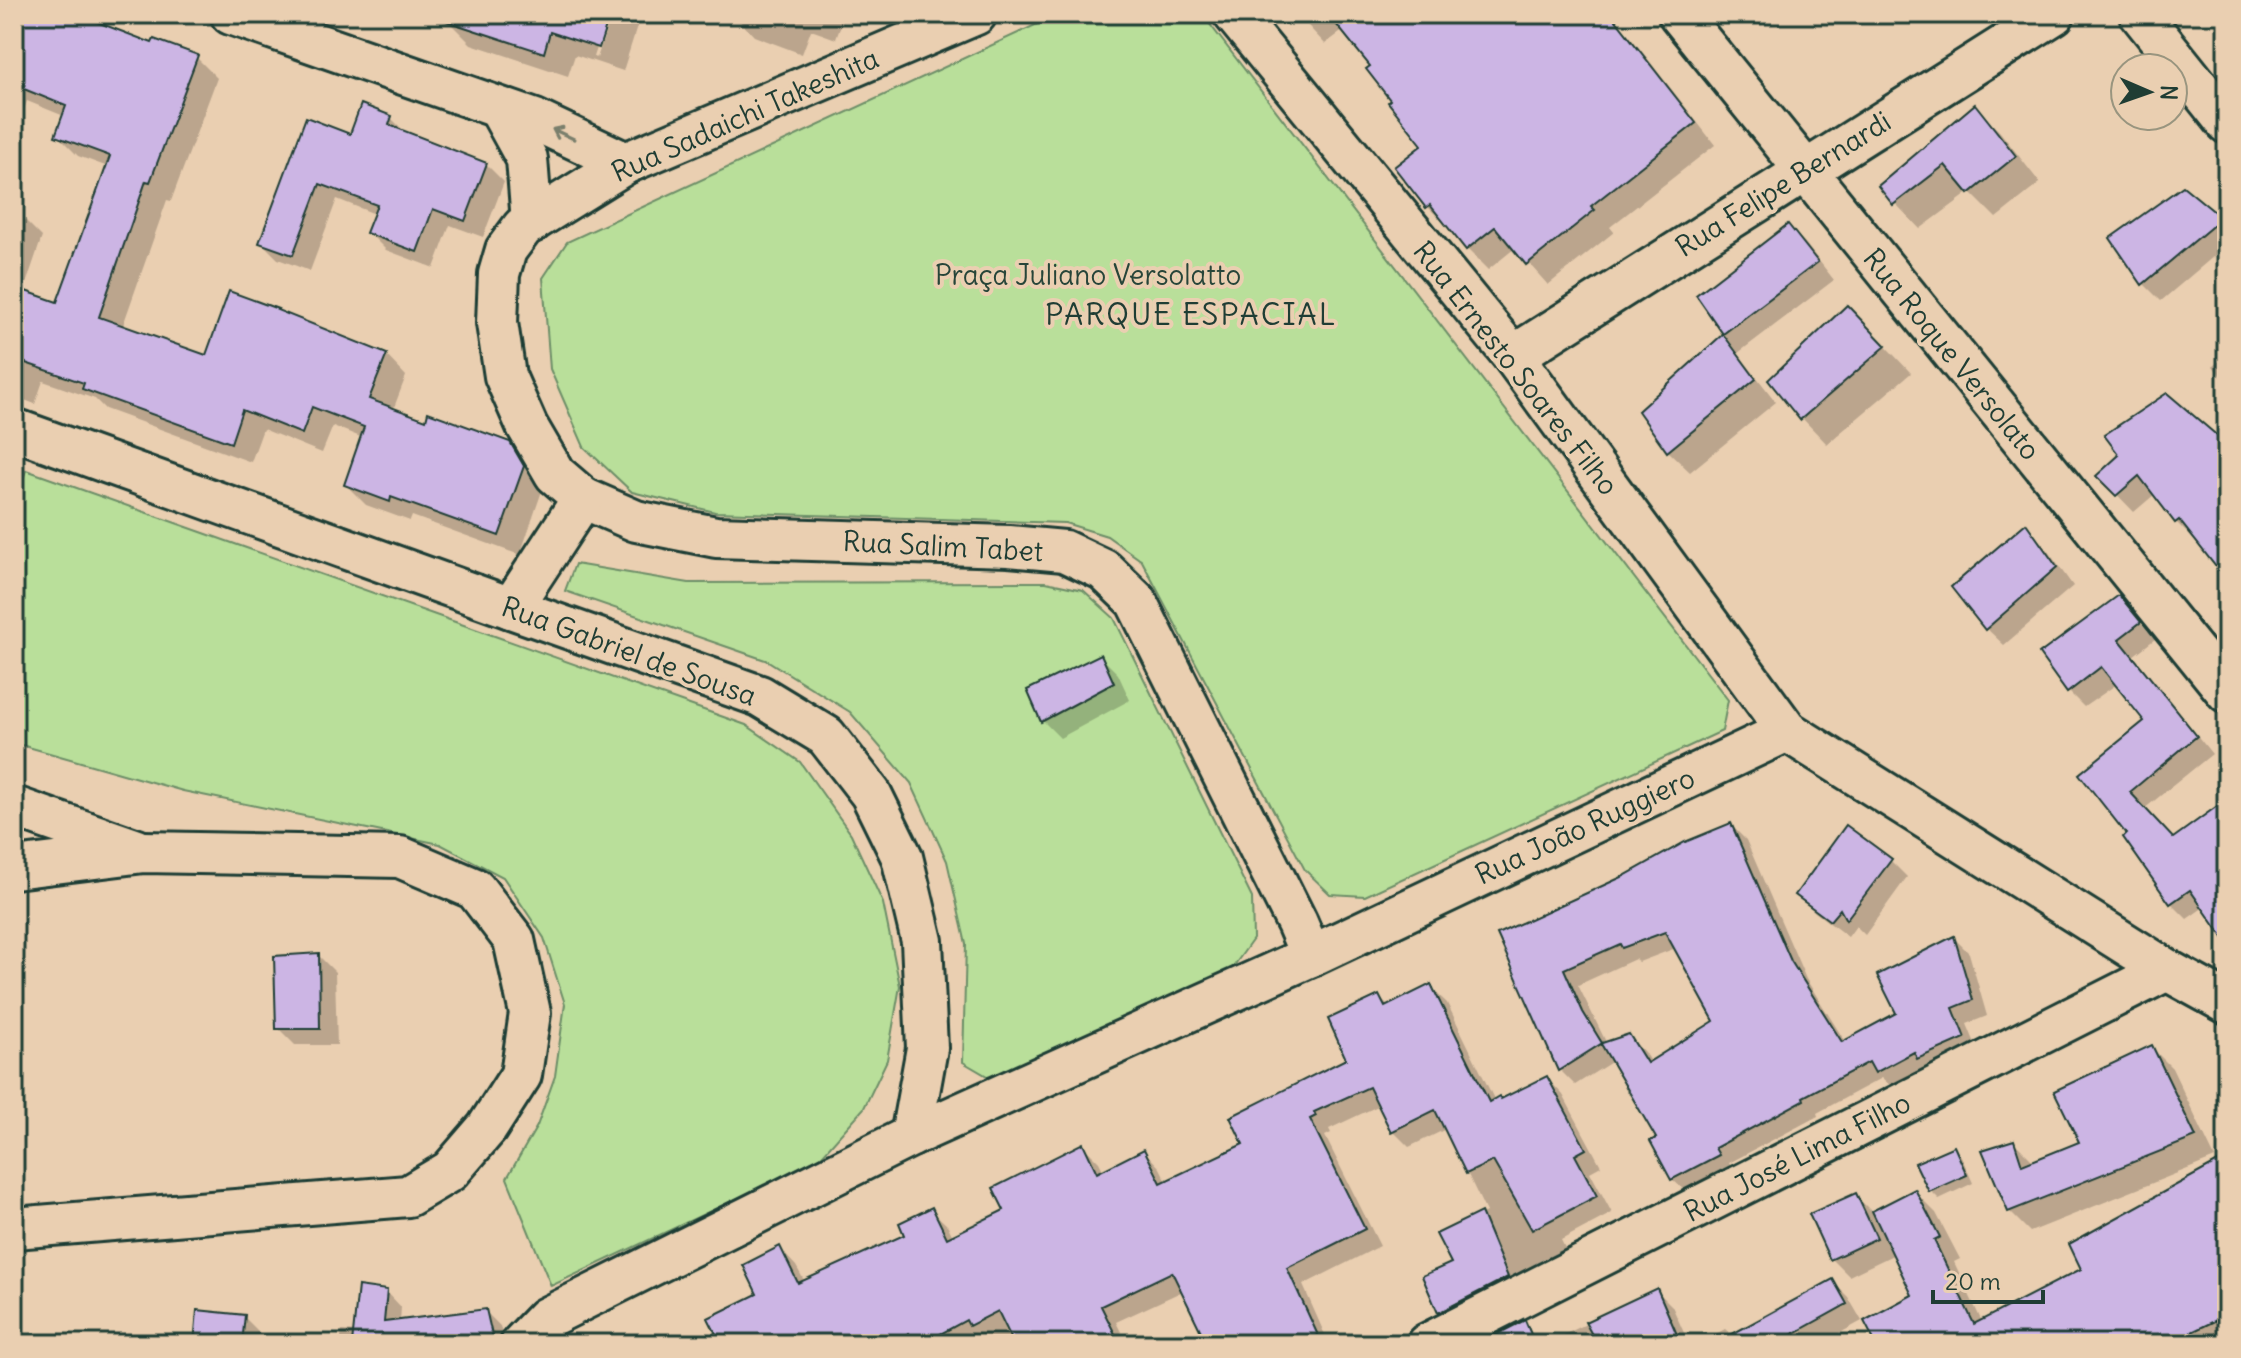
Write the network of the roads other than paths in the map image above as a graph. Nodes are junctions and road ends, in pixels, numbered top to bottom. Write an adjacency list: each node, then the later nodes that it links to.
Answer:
1 (231, 14): 7 (street)
2 (976, 14): 9 (street, Rua Sadaichi Takeshita)
3 (1234, 14): 12 (street, Rua Ernesto Soares Filho)
4 (1679, 14): 10 (street, Rua Roque Versolato)
5 (2054, 14): 10 (street, Rua Felipe Bernardi)
6 (2140, 14): 8 (street)
7 (499, 108): 9 (street, one-way to 7); 11 (street)
8 (2227, 123)
9 (626, 163): 11 (street, Rua Sadaichi Takeshita)
10 (1804, 170): 12 (street, Rua Felipe Bernardi); 16 (street, Rua Roque Versolato)
11 (532, 222): 14 (street, Rua Sadaichi Takeshita)
12 (1513, 356): 17 (street, Rua Ernesto Soares Filho)
13 (14, 429): 15 (street, Rua Gabriel de Sousa)
14 (583, 498): 15 (street); 21 (street, Rua Salim Tabet)
15 (511, 608): 24 (street, Rua Gabriel de Sousa)
16 (2227, 692)
17 (1787, 731): 21 (street, Rua João Ruggiero); 22 (street)
18 (14, 807): 19 (street)
19 (144, 852): 20 (street); 25 (street)
20 (14, 868)
21 (1311, 956): 24 (street, Rua João Ruggiero)
22 (2167, 970): 23 (street); 27 (street, Rua José Lima Filho)
23 (2227, 1003)
24 (911, 1136): 26 (street)
25 (14, 1228)
26 (521, 1344)
27 (1427, 1344)

